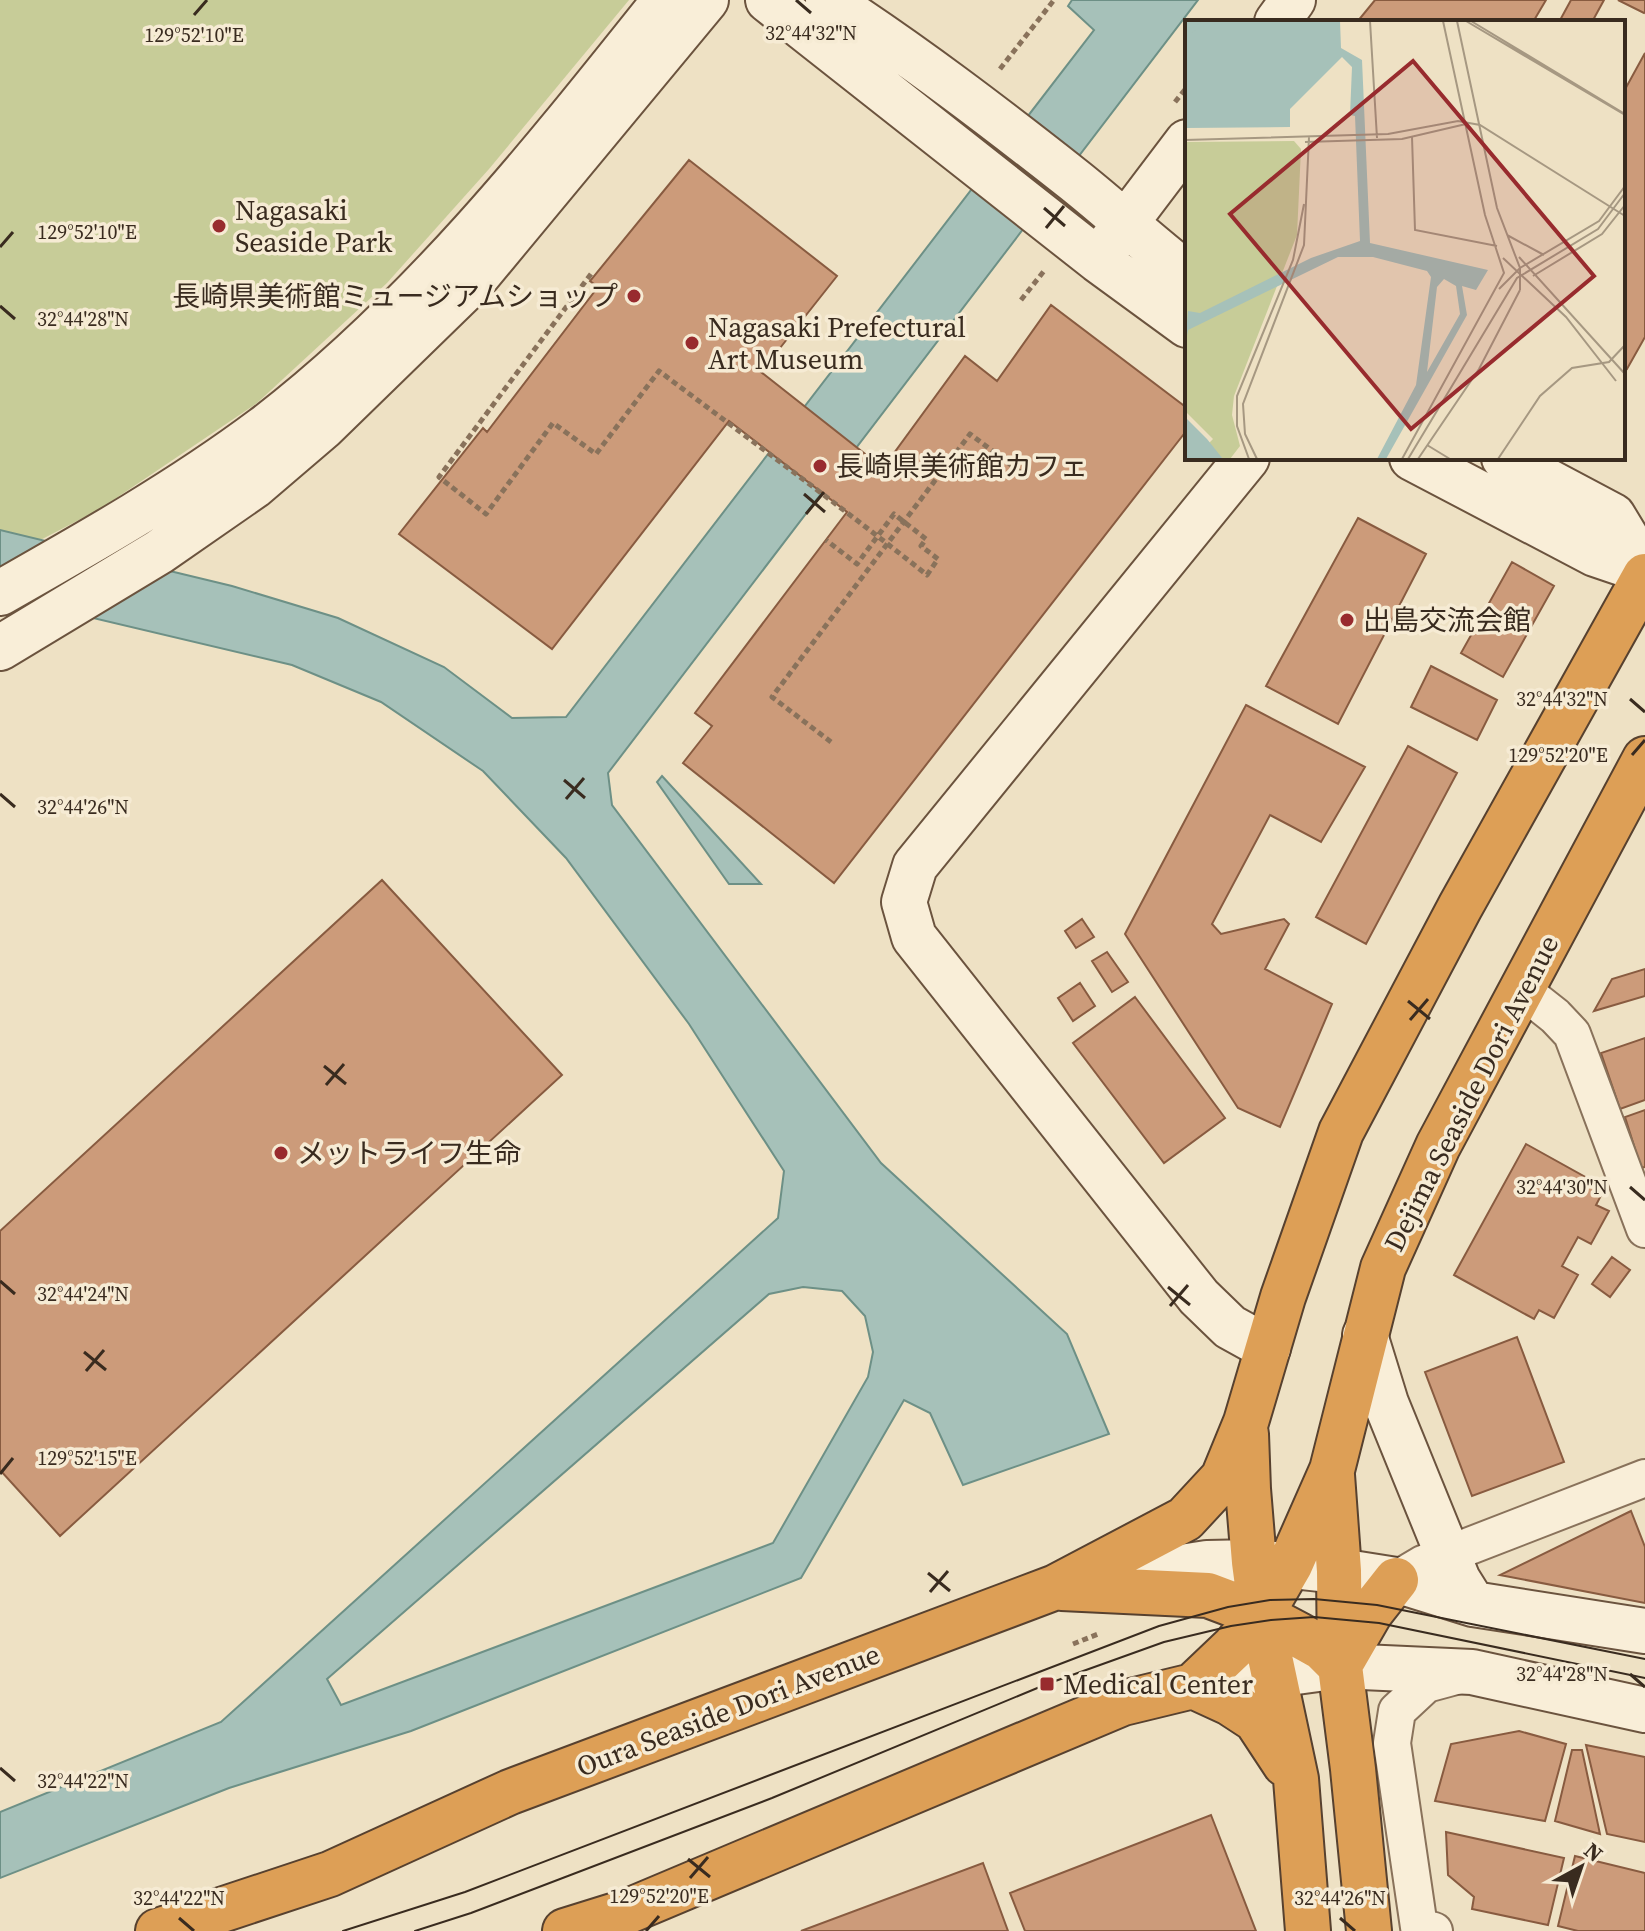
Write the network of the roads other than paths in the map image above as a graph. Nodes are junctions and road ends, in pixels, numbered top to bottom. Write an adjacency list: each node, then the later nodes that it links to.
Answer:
1 (665, 0): 16 (street)
2 (706, 0): 17 (street)
3 (768, 0): 9 (street)
4 (828, 0): 8 (street)
5 (1293, 0): 6 (street)
6 (1278, 20)
7 (1185, 145): 8 (street)
8 (1127, 223): 9 (street); 10 (street)
9 (1098, 260): 11 (street)
10 (1185, 272)
11 (1185, 324)
12 (1245, 460): 22 (street)
13 (1416, 460): 15 (street)
14 (1508, 460): 15 (street)
15 (1645, 572): 22 (highway)
16 (0, 593)
17 (8, 644)
18 (1645, 759): 19 (highway, Dejima Seaside Dori Avenue)
19 (1522, 990): 20 (street); 21 (highway, Dejima Seaside Dori Avenue)
20 (1645, 1229)
21 (1365, 1335): 24 (highway, Dejima Seaside Dori Avenue); 26 (street)
22 (1268, 1348): 23 (highway)
23 (1246, 1422): 27 (highway); 30 (highway, Oura Seaside Dori Avenue)
24 (1332, 1470): 27 (highway, Dejima Seaside Dori Avenue); 28 (highway)
25 (1645, 1478): 26 (street)
26 (1448, 1554): 29 (street); 31 (street)
27 (1272, 1563): 28 (street); 30 (street); 32 (highway)
28 (1339, 1571): 29 (street); 34 (highway)
29 (1396, 1580): 31 (street); 34 (highway)
30 (1056, 1587): 32 (highway); 41 (highway, Oura Seaside Dori Avenue)
31 (1473, 1604): 33 (street)
32 (1261, 1615): 34 (highway); 36 (highway); 37 (highway)
33 (1645, 1631)
34 (1340, 1666): 35 (street); 36 (street); 39 (highway); 44 (highway)
35 (1472, 1672): 38 (street); 40 (street)
36 (1273, 1674): 37 (street); 39 (highway)
37 (1193, 1686): 39 (highway); 42 (highway)
38 (1645, 1710)
39 (1296, 1779): 43 (highway)
40 (1426, 1929)
41 (158, 1931)
42 (565, 1931)
43 (1308, 1931)
44 (1369, 1931)

